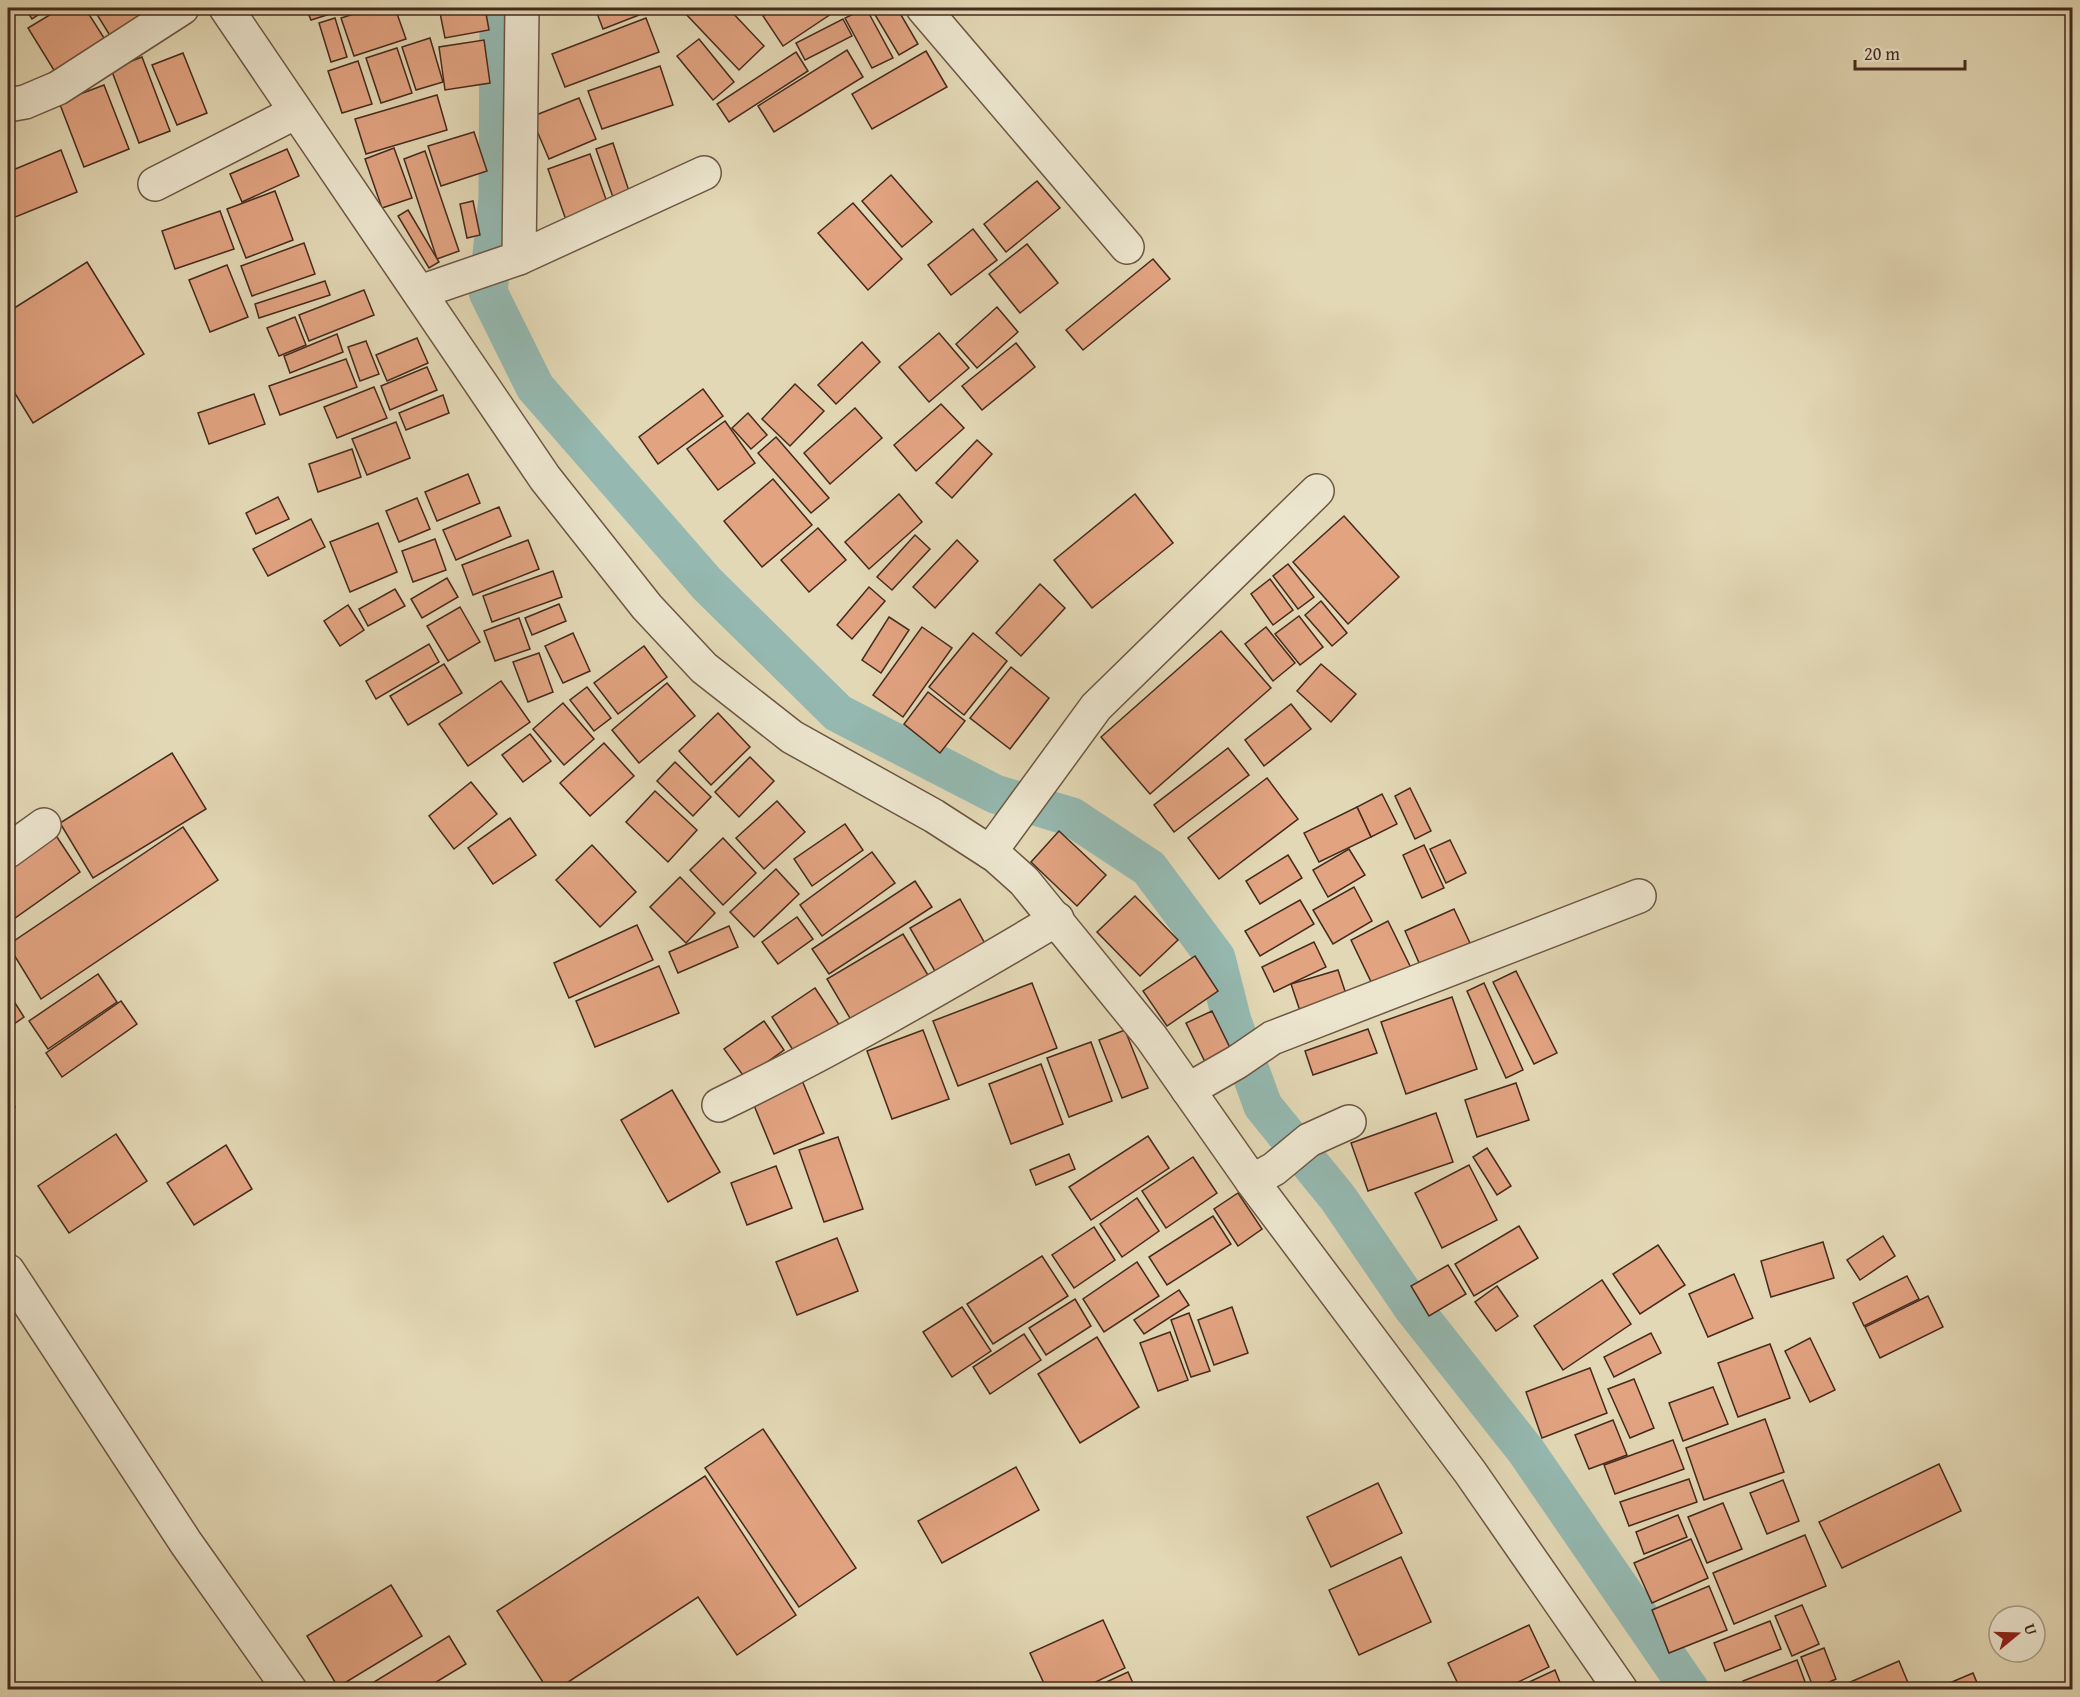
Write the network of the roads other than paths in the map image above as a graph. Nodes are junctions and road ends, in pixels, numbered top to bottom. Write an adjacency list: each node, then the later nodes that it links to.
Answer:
1 (182, 8): 5 (street)
2 (226, 8): 6 (street)
3 (522, 8): 10 (street)
4 (923, 8): 9 (street)
5 (8, 105)
6 (297, 112): 8 (street); 11 (street)
7 (704, 173): 10 (street)
8 (155, 184)
9 (1127, 247)
10 (512, 260): 11 (street)
11 (420, 292): 15 (street)
12 (1317, 491): 15 (street)
13 (44, 825): 14 (street)
14 (8, 851)
15 (990, 852): 17 (street)
16 (1639, 896): 18 (street)
17 (1057, 919): 18 (street); 19 (street)
18 (1188, 1090): 21 (street)
19 (719, 1106)
20 (1349, 1122): 21 (street)
21 (1263, 1175): 24 (street)
22 (8, 1271): 23 (street)
23 (290, 1689)
24 (1621, 1689)

